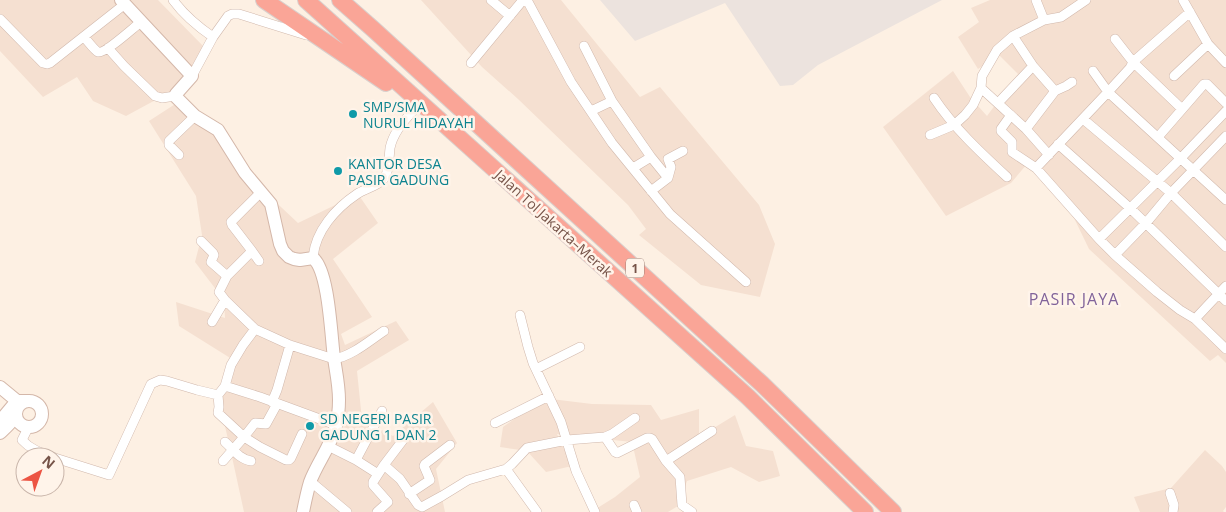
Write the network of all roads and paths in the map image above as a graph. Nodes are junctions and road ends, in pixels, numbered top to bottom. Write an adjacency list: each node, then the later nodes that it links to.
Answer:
1 (173, 0): 20 (street)
2 (264, 0): 22 (highway)
3 (306, 0): 42 (highway, Jalan Tol Jakarta–Merak / 1)
4 (340, 0): 17 (highway, Jalan Tol Jakarta–Merak / 1)
5 (348, 0): 17 (highway)
6 (491, 0): 13 (street)
7 (525, 0): 13 (street); 44 (street)
8 (1036, 0): 15 (street)
9 (1086, 0): 15 (street)
10 (1183, 0): 12 (street)
11 (123, 2): 16 (street); 19 (street)
12 (1190, 12): 23 (street); 26 (street)
13 (510, 16): 27 (street)
14 (0, 19): 19 (street)
15 (1044, 20): 18 (street)
16 (141, 22): 25 (street); 31 (street)
17 (373, 29): 136 (highway, Jalan Tol Jakarta–Merak / 1)
18 (1013, 36): 29 (street); 34 (street)
19 (84, 37): 25 (street)
20 (213, 37): 22 (street); 31 (street)
21 (1115, 39): 26 (street)
22 (325, 42): 42 (highway)
23 (1208, 44): 28 (street); 32 (street)
24 (584, 46): 39 (street)
25 (108, 48): 37 (street)
26 (1133, 62): 36 (street); 43 (street)
27 (471, 63)
28 (1226, 63)
29 (1033, 66): 35 (street); 40 (street)
30 (1093, 71): 36 (street)
31 (193, 74): 37 (street)
32 (1174, 76)
33 (1072, 82): 35 (street)
34 (981, 88): 40 (street); 49 (street)
35 (1055, 91): 50 (street)
36 (1108, 92): 48 (street); 52 (street)
37 (175, 96): 46 (street)
38 (934, 98): 49 (street)
39 (612, 102): 44 (street); 58 (street)
40 (998, 103): 47 (street)
41 (1226, 103): 43 (street)
42 (417, 106): 77 (street); 135 (highway, Jalan Tol Jakarta–Merak / 1)
43 (1182, 109): 52 (street)
44 (591, 111): 60 (street)
45 (1226, 111): 59 (street)
46 (195, 116): 56 (street); 67 (street)
47 (1011, 116): 50 (street); 61 (street)
48 (1083, 119): 54 (street); 65 (street)
49 (954, 125): 51 (street); 63 (street)
50 (1026, 129): 57 (street)
51 (930, 135)
52 (1158, 137): 59 (street)
53 (1224, 141): 62 (street)
54 (1058, 144): 57 (street); 70 (street)
55 (683, 151): 64 (street)
56 (178, 155)
57 (1049, 155): 61 (street)
58 (651, 157): 60 (street); 64 (street)
59 (1181, 158): 62 (street); 65 (street)
60 (633, 168): 66 (street)
61 (1036, 168): 72 (street)
62 (1194, 170): 68 (street); 69 (street)
63 (1007, 177)
64 (668, 178): 66 (street)
65 (1157, 182): 68 (street); 70 (street)
66 (651, 190): 80 (street)
67 (261, 192): 75 (street); 77 (street)
68 (1171, 193): 71 (street); 74 (street)
69 (1226, 200)
70 (1131, 209): 71 (street); 72 (street)
71 (1146, 224): 76 (street); 82 (street)
72 (1099, 239): 76 (street)
73 (201, 241): 79 (street)
74 (1226, 247)
75 (252, 251): 78 (street); 79 (street)
76 (1115, 255): 85 (street)
77 (313, 258): 92 (street)
78 (259, 261)
79 (227, 276): 83 (street)
80 (746, 282)
81 (1226, 286): 82 (street)
82 (1223, 297): 85 (street)
83 (224, 300): 86 (street); 87 (street)
84 (520, 315): 93 (street)
85 (1195, 319): 91 (street)
86 (212, 322)
87 (254, 329): 89 (street); 95 (street)
88 (384, 331): 92 (street)
89 (290, 345): 92 (street); 98 (street)
90 (580, 347): 93 (street)
91 (1226, 349)
92 (334, 359): 104 (street)
93 (536, 369): 97 (street)
94 (0, 386): 99 (street)
95 (225, 386): 96 (street); 98 (street)
96 (218, 395): 109 (street); 119 (street)
97 (549, 396): 103 (street); 112 (street)
98 (274, 403): 104 (street); 109 (street)
99 (19, 405): 102 (street); 105 (street); 105 (street); 107 (street)
100 (382, 412): 118 (street)
101 (635, 418): 110 (street)
102 (0, 421)
103 (495, 423)
104 (336, 425): 115 (street)
105 (28, 428): 116 (street)
106 (712, 431): 122 (street)
107 (0, 433)
108 (302, 434): 109 (street)
109 (244, 437): 117 (street)
110 (605, 437): 112 (street); 122 (street)
111 (403, 440): 123 (street)
112 (567, 440): 124 (street); 133 (street)
113 (224, 442): 117 (street)
114 (450, 445): 128 (street)
115 (328, 446): 118 (street); 126 (street)
116 (30, 447)
117 (233, 450): 120 (street); 121 (street)
118 (356, 460): 125 (street)
119 (65, 461)
120 (223, 461)
121 (251, 461)
122 (666, 461): 134 (street)
123 (384, 465): 125 (street); 128 (street)
124 (506, 469): 128 (street); 132 (street)
125 (378, 474): 131 (street)
126 (310, 481): 129 (street); 130 (street)
127 (1170, 493): 137 (street)
128 (409, 494)
129 (303, 512)
130 (347, 512)
131 (377, 512)
132 (537, 512)
133 (595, 512)
134 (692, 512)
135 (865, 512)
136 (893, 512)
137 (1173, 512)

